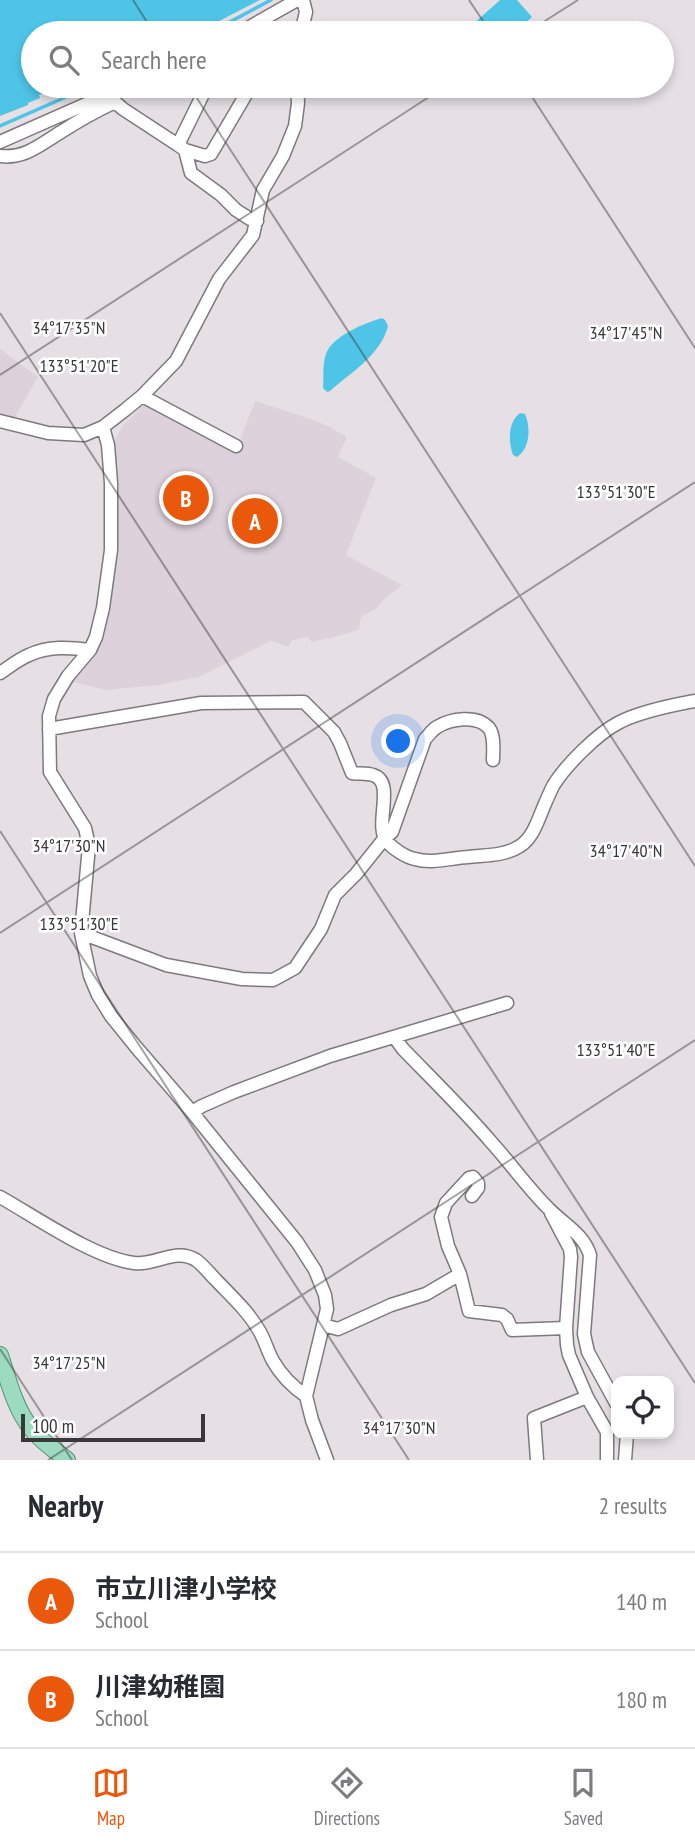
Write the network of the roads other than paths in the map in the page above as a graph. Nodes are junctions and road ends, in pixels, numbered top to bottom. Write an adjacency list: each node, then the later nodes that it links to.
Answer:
1 (297, 0): 3 (street)
2 (303, 0): 4 (street)
3 (263, 21)
4 (304, 21)
5 (110, 98): 11 (street)
6 (111, 98): 13 (street)
7 (114, 98): 12 (street)
8 (202, 98): 12 (street)
9 (244, 98): 12 (street)
10 (298, 98): 14 (street)
11 (0, 142)
12 (181, 147): 14 (street)
13 (0, 156)
14 (257, 221): 15 (street)
15 (142, 396): 17 (street); 18 (street)
16 (0, 421): 17 (street)
17 (103, 427): 19 (street)
18 (236, 446)
19 (90, 650): 20 (street); 22 (street)
20 (0, 673)
21 (695, 701): 24 (street)
22 (49, 729): 24 (street); 25 (street)
23 (493, 760): 24 (street)
24 (384, 839): 25 (street)
25 (81, 933): 28 (street)
26 (507, 1003): 27 (street)
27 (395, 1038): 28 (street); 31 (street)
28 (192, 1112): 33 (street)
29 (0, 1196): 37 (street)
30 (472, 1196): 32 (street)
31 (549, 1210): 34 (street); 36 (street)
32 (460, 1274): 33 (street); 34 (street)
33 (323, 1325): 37 (street)
34 (566, 1328): 38 (street)
35 (0, 1354): 40 (main road)
36 (611, 1394)
37 (306, 1396): 41 (street)
38 (587, 1397): 42 (street); 43 (street)
39 (626, 1439): 44 (street)
40 (67, 1460)
41 (327, 1460)
42 (537, 1460)
43 (607, 1460)
44 (625, 1460)

